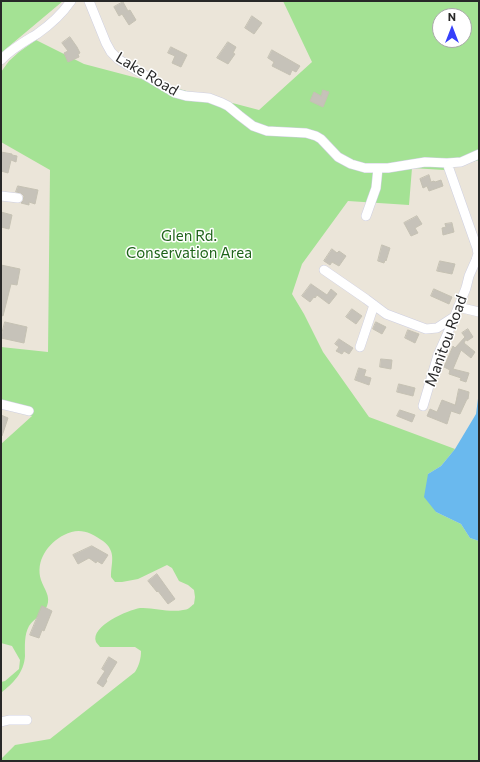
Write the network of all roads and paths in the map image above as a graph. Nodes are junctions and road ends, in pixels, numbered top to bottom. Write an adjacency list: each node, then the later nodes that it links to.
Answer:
1 (71, 1): 3 (street)
2 (89, 1): 6 (street, Lake Road)
3 (1, 60)
4 (479, 154): 5 (street, Lake Road)
5 (447, 163): 6 (street, Lake Road); 12 (street, Manitou Road)
6 (378, 168): 9 (street)
7 (1, 196): 8 (street)
8 (18, 198)
9 (366, 216)
10 (324, 270): 11 (street)
11 (374, 305): 14 (street); 15 (street)
12 (458, 307): 13 (street); 14 (street, Manitou Road)
13 (479, 312)
14 (454, 317): 17 (street, Manitou Road)
15 (360, 347)
16 (1, 404): 18 (street)
17 (423, 406)
18 (29, 411)
19 (27, 720): 20 (street)
20 (1, 722)

